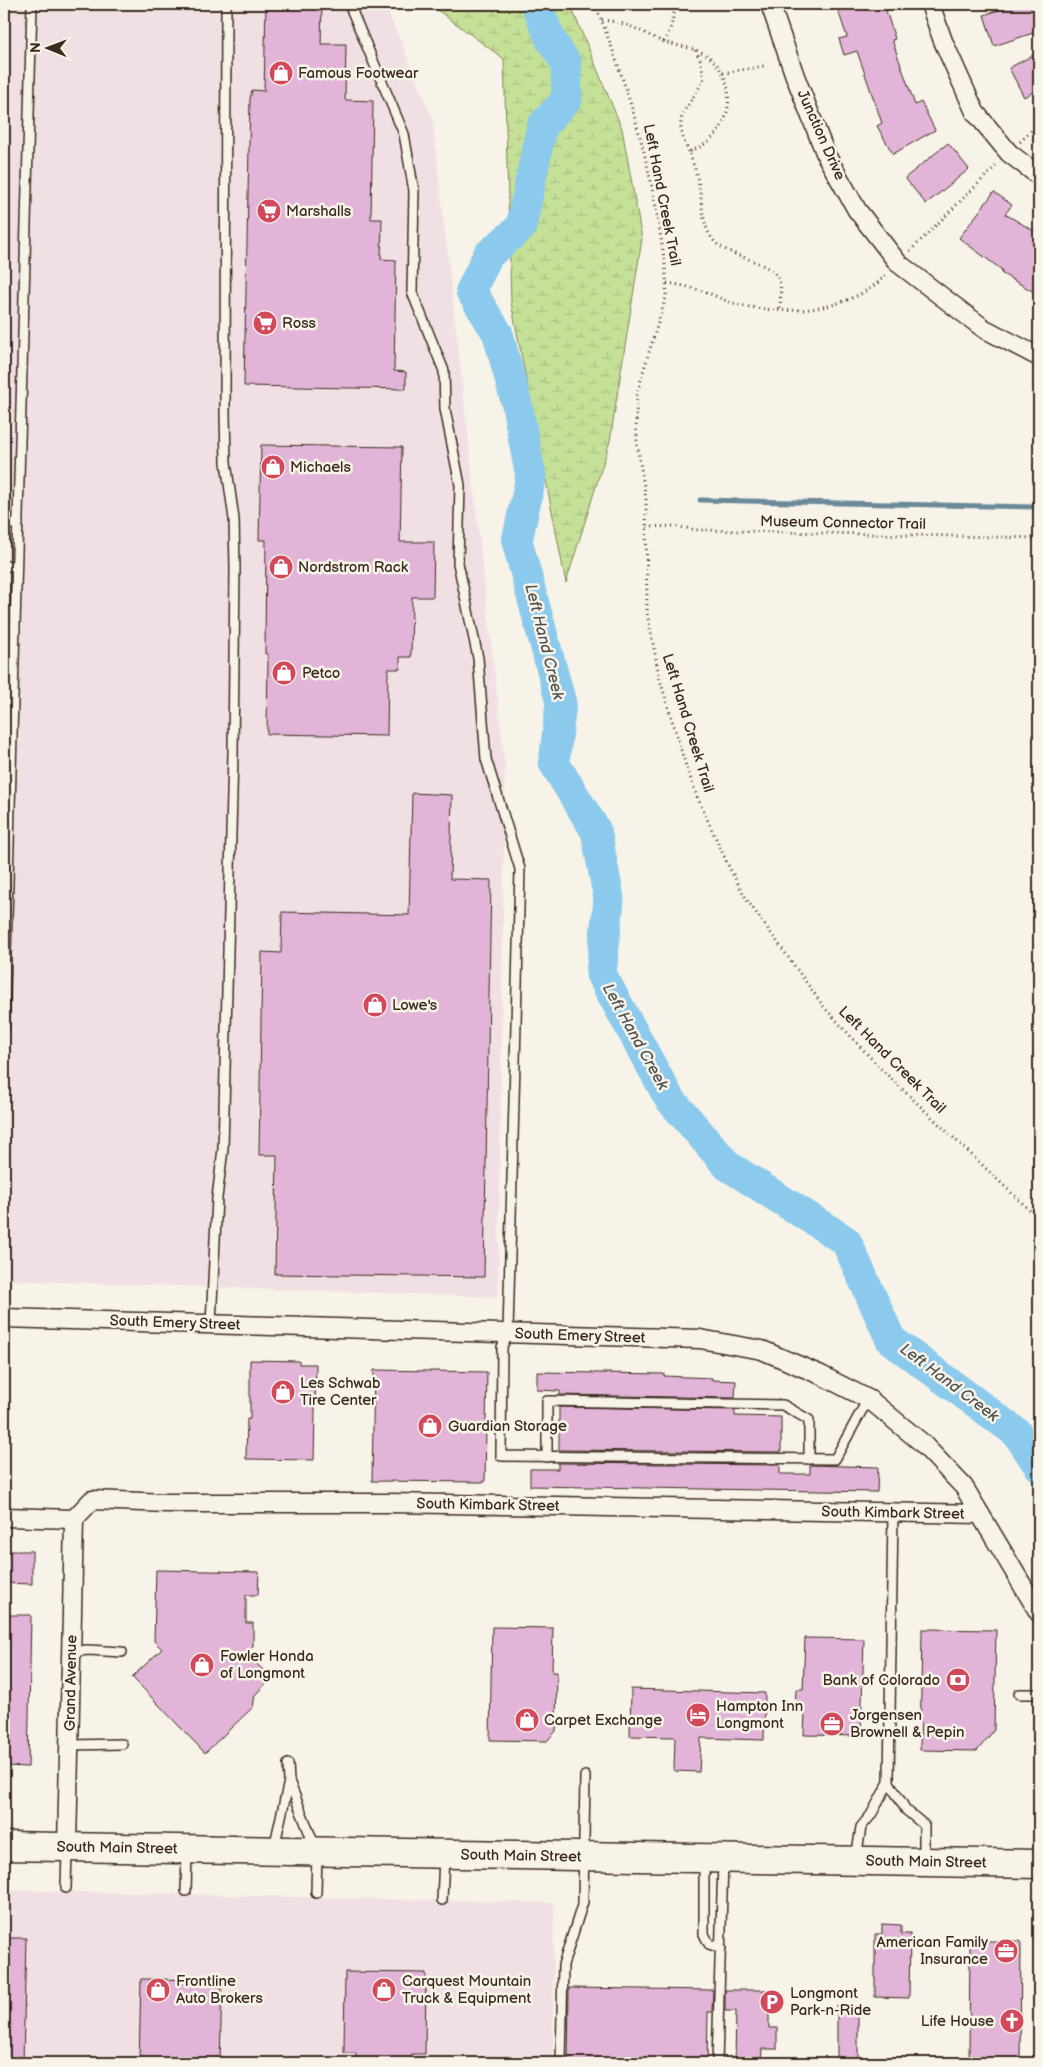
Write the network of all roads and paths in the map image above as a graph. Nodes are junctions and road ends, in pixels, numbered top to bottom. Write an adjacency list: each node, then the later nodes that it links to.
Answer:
1 (32, 4): 18 (lane)
2 (226, 4): 26 (lane)
3 (349, 4): 27 (lane)
4 (595, 4): 8 (path, Left Hand Creek Trail)
5 (676, 4): 9 (path)
6 (770, 4): 16 (street, Junction Drive)
7 (930, 4): 14 (street)
8 (602, 20): 9 (path); 19 (path, Left Hand Creek Trail)
9 (664, 42): 10 (path)
10 (695, 50): 12 (path); 13 (path)
11 (764, 66): 12 (path)
12 (723, 73): 13 (path)
13 (689, 152): 15 (path)
14 (1039, 176)
15 (780, 311)
16 (1039, 357)
17 (4, 524): 18 (lane)
18 (18, 524): 22 (lane)
19 (647, 527): 20 (path, Museum Connector Trail); 24 (path, Left Hand Creek Trail)
20 (1039, 538)
21 (4, 566): 22 (lane)
22 (16, 566): 23 (lane)
23 (4, 1027)
24 (1039, 1219)
25 (4, 1318): 26 (street, South Emery Street)
26 (211, 1324): 27 (street, South Emery Street)
27 (508, 1333): 28 (street, South Emery Street); 29 (lane)
28 (868, 1399): 30 (lane); 32 (street, South Emery Street)
29 (547, 1457): 30 (lane); 30 (lane)
30 (809, 1459)
31 (893, 1513): 32 (street, South Kimbark Street); 34 (street, South Kimbark Street); 45 (lane)
32 (980, 1514): 35 (street, South Emery Street)
33 (4, 1517): 34 (street)
34 (74, 1519): 36 (street, Grand Avenue)
35 (1039, 1613)
36 (71, 1652): 37 (lane); 41 (street, Grand Avenue)
37 (122, 1652)
38 (1019, 1694): 39 (lane)
39 (1039, 1694)
40 (122, 1744): 41 (lane)
41 (69, 1745): 47 (street, Grand Avenue)
42 (288, 1764): 44 (lane)
43 (586, 1776): 52 (lane)
44 (289, 1780): 49 (lane); 50 (lane)
45 (889, 1782): 54 (lane); 55 (lane)
46 (4, 1846): 47 (main road, South Main Street)
47 (67, 1847): 48 (main road, South Main Street); 57 (lane)
48 (187, 1850): 49 (main road, South Main Street); 58 (lane)
49 (273, 1851): 50 (main road, South Main Street)
50 (317, 1852): 51 (main road, South Main Street); 59 (lane)
51 (444, 1854): 52 (main road, South Main Street); 60 (lane)
52 (584, 1857): 53 (main road, South Main Street); 62 (lane)
53 (714, 1859): 54 (main road, South Main Street); 61 (lane); 61 (lane)
54 (855, 1862): 55 (main road, South Main Street)
55 (924, 1862): 56 (main road, South Main Street)
56 (1039, 1864)
57 (66, 1888)
58 (186, 1891)
59 (316, 1892)
60 (442, 1900)
61 (721, 1948): 63 (lane)
62 (561, 2063)
63 (717, 2063)

